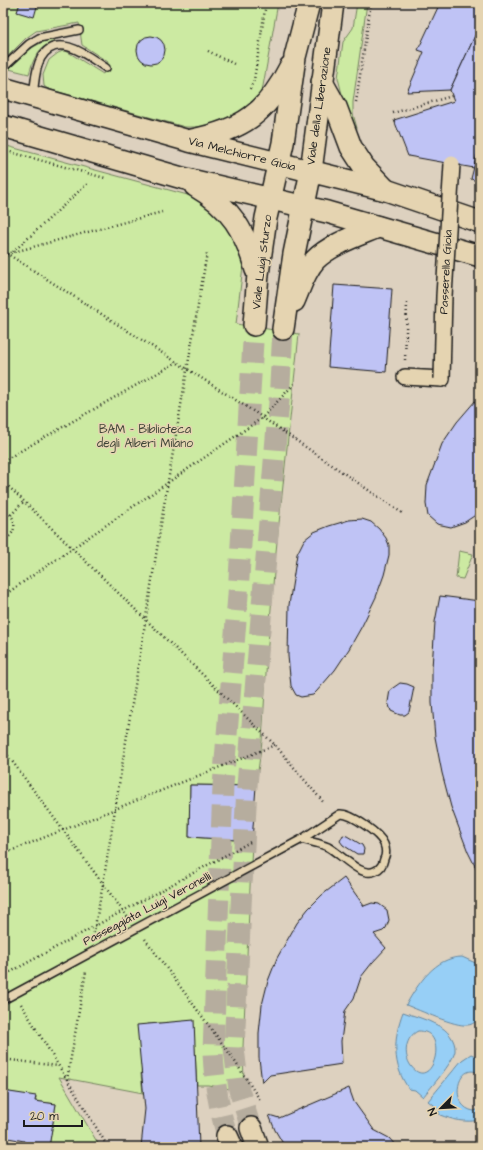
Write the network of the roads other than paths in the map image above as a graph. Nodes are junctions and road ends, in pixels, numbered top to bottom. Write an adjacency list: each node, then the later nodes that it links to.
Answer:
1 (309, 3): 4 (main road)
2 (333, 3): 7 (main road, Viale della Liberazione)
3 (79, 30): 5 (lane)
4 (295, 57): 11 (main road); 12 (main road)
5 (3, 68)
6 (106, 68): 9 (lane)
7 (322, 82): 14 (main road, Viale della Liberazione); 16 (main road)
8 (3, 88): 9 (main road, Via Melchiorre Gioia)
9 (32, 97): 11 (main road, Via Melchiorre Gioia)
10 (3, 126): 15 (main road)
11 (189, 141): 12 (main road, Via Melchiorre Gioia)
12 (278, 163): 14 (main road, Via Melchiorre Gioia); 17 (main road)
13 (452, 164): 24 (street, Passerella Gioia, bridge)
14 (311, 171): 16 (main road, Via Melchiorre Gioia); 18 (main road, Viale della Liberazione)
15 (182, 178): 17 (main road); 22 (main road)
16 (386, 190): 19 (main road, Via Melchiorre Gioia)
17 (270, 200): 18 (main road); 22 (main road, Viale Luigi Sturzo)
18 (302, 208): 20 (main road); 20 (main road)
19 (480, 222)
20 (378, 227): 21 (main road)
21 (480, 256)
22 (258, 274): 23 (main road, Viale Luigi Sturzo)
23 (254, 325)
24 (405, 377)
25 (302, 839): 25 (lane, Passeggiata Luigi Veronelli); 26 (lane, Passeggiata Luigi Veronelli)
26 (3, 1000)
27 (251, 1128): 28 (main road)
28 (258, 1147)

